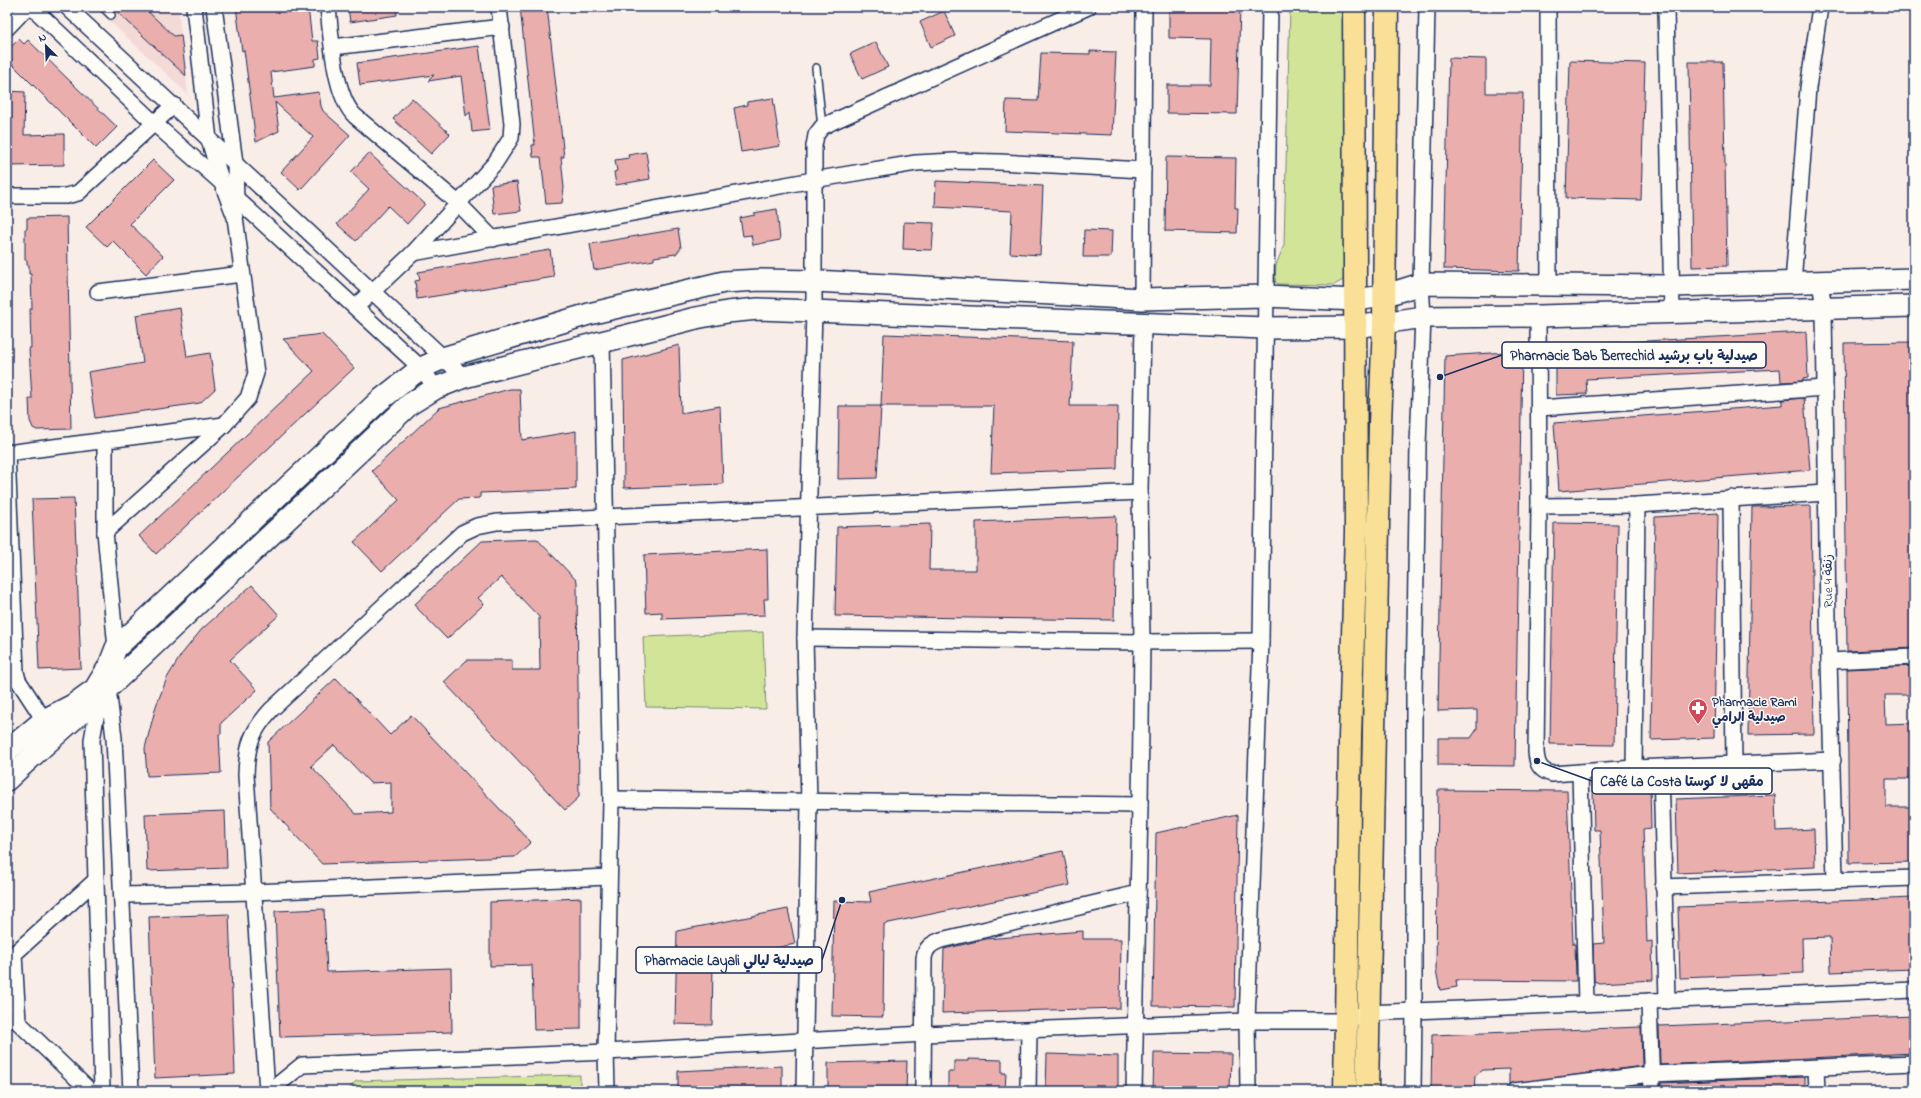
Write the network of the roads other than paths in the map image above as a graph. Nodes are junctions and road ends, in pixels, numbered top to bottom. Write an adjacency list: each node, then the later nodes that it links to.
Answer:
1 (27, 7): 20 (street)
2 (32, 7): 24 (street)
3 (67, 7): 23 (street)
4 (102, 7): 18 (lane)
5 (194, 7): 26 (street)
6 (214, 7): 27 (street)
7 (328, 7): 21 (street)
8 (499, 7): 19 (street)
9 (1088, 7): 25 (street)
10 (1144, 7): 28 (street)
11 (1270, 7): 47 (street)
12 (1354, 7): 50 (highway)
13 (1386, 7): 48 (highway)
14 (1427, 7): 42 (street)
15 (1548, 7): 43 (street)
16 (1666, 7): 44 (street)
17 (1820, 7): 40 (street)
18 (111, 15)
19 (502, 27): 21 (street); 33 (street)
20 (7, 28)
21 (332, 47): 33 (street)
22 (816, 68): 25 (lane)
23 (174, 105): 24 (street); 26 (street)
24 (155, 124): 30 (street); 31 (street)
25 (822, 127): 29 (street)
26 (209, 140): 27 (street); 30 (street)
27 (235, 163): 32 (street); 45 (street)
28 (1143, 170): 29 (street); 49 (street)
29 (813, 180): 35 (street); 39 (street)
30 (222, 183): 32 (street); 34 (street)
31 (7, 196)
32 (237, 199): 34 (street); 52 (street)
33 (458, 203): 35 (street); 36 (street)
34 (235, 217): 37 (street)
35 (493, 239): 36 (street)
36 (413, 253): 45 (street)
37 (242, 274): 46 (street); 69 (street)
38 (1914, 279): 41 (main road)
39 (815, 281): 49 (main road); 54 (street); 63 (main road)
40 (1793, 282): 41 (main road); 44 (main road)
41 (1820, 282): 53 (street, Rue 4 زنقة)
42 (1421, 284): 43 (main road); 48 (main road); 57 (street)
43 (1549, 285): 44 (main road)
44 (1671, 286): 55 (street)
45 (373, 290): 52 (street); 63 (street)
46 (98, 292)
47 (1265, 296): 49 (main road); 50 (main road); 61 (street)
48 (1383, 296): 50 (main road); 59 (highway)
49 (1142, 299)
50 (1356, 300): 60 (highway)
51 (1914, 306): 53 (main road)
52 (356, 307): 64 (street)
53 (1824, 308): 55 (main road); 67 (street, Rue 4 زنقة)
54 (814, 311): 58 (main road); 62 (main road); 77 (street)
55 (1672, 313): 56 (main road)
56 (1538, 316): 57 (main road); 68 (street)
57 (1423, 317): 59 (main road); 111 (street)
58 (1143, 323): 61 (main road); 72 (street)
59 (1384, 324): 60 (main road); 112 (highway)
60 (1356, 327): 61 (main road); 113 (highway)
61 (1265, 328): 82 (street)
62 (602, 341): 65 (main road); 78 (street)
63 (446, 358): 64 (main road); 65 (street)
64 (421, 368): 66 (street); 84 (main road)
65 (464, 376): 66 (main road)
66 (436, 388): 87 (main road)
67 (1825, 388): 68 (street); 73 (street, Rue 4 زنقة)
68 (1539, 408): 76 (street)
69 (224, 425): 70 (street); 79 (street)
70 (105, 440): 71 (street); 79 (street)
71 (7, 452): 80 (street)
72 (1140, 492): 77 (street); 83 (street)
73 (1826, 493): 74 (street); 86 (street, Rue 4 زنقة)
74 (1731, 498): 75 (street); 91 (street)
75 (1637, 505): 76 (street); 92 (street)
76 (1539, 506): 94 (street)
77 (807, 509): 78 (street); 81 (street)
78 (605, 517): 96 (street); 104 (street)
79 (105, 532): 84 (street)
80 (10, 621): 88 (street)
81 (805, 638): 83 (street); 97 (street)
82 (1261, 641): 83 (street); 114 (street)
83 (1142, 642): 98 (street)
84 (116, 648): 87 (street); 88 (main road)
85 (1914, 656): 86 (street)
86 (1829, 661): 90 (street, Rue 4 زنقة)
87 (108, 688): 95 (main road); 101 (street); 106 (street)
88 (44, 720): 89 (main road)
89 (7, 751)
90 (1833, 760): 91 (street); 102 (street, Rue 4 زنقة)
91 (1734, 764): 93 (street)
92 (1634, 768): 93 (street); 94 (street)
93 (1661, 768): 103 (street)
94 (1580, 772): 110 (street)
95 (7, 780)
96 (610, 800): 97 (street); 99 (street)
97 (809, 802): 98 (street); 118 (street)
98 (1140, 805): 105 (street)
99 (609, 877): 104 (street); 119 (street)
100 (1914, 878): 102 (street)
101 (96, 880): 123 (street); 124 (street)
102 (1835, 880): 103 (street)
103 (1663, 887): 109 (street)
104 (253, 892): 106 (street); 126 (street)
105 (1138, 893): 115 (street); 117 (street)
106 (123, 896): 125 (street)
107 (1914, 990): 109 (street)
108 (1648, 1001): 109 (street); 110 (street); 122 (street)
109 (1667, 1001)
110 (1586, 1003): 111 (street)
111 (1414, 1011): 112 (street); 135 (street)
112 (1367, 1013): 113 (street); 134 (highway)
113 (1345, 1021): 114 (street); 133 (highway)
114 (1247, 1022): 115 (street); 132 (street)
115 (1136, 1027): 116 (street); 131 (street)
116 (1029, 1030): 117 (street); 130 (street)
117 (924, 1034): 118 (street); 129 (street)
118 (806, 1041): 119 (street); 128 (street)
119 (606, 1052): 126 (street); 127 (street)
120 (1914, 1063): 121 (street)
121 (1816, 1068): 122 (street); 138 (street)
122 (1651, 1074): 136 (street); 137 (street)
123 (90, 1091)
124 (102, 1091)
125 (132, 1091)
126 (268, 1091)
127 (607, 1091)
128 (804, 1091)
129 (923, 1091)
130 (1028, 1091)
131 (1134, 1091)
132 (1248, 1091)
133 (1345, 1091)
134 (1367, 1091)
135 (1413, 1091)
136 (1514, 1091)
137 (1652, 1091)
138 (1817, 1091)

